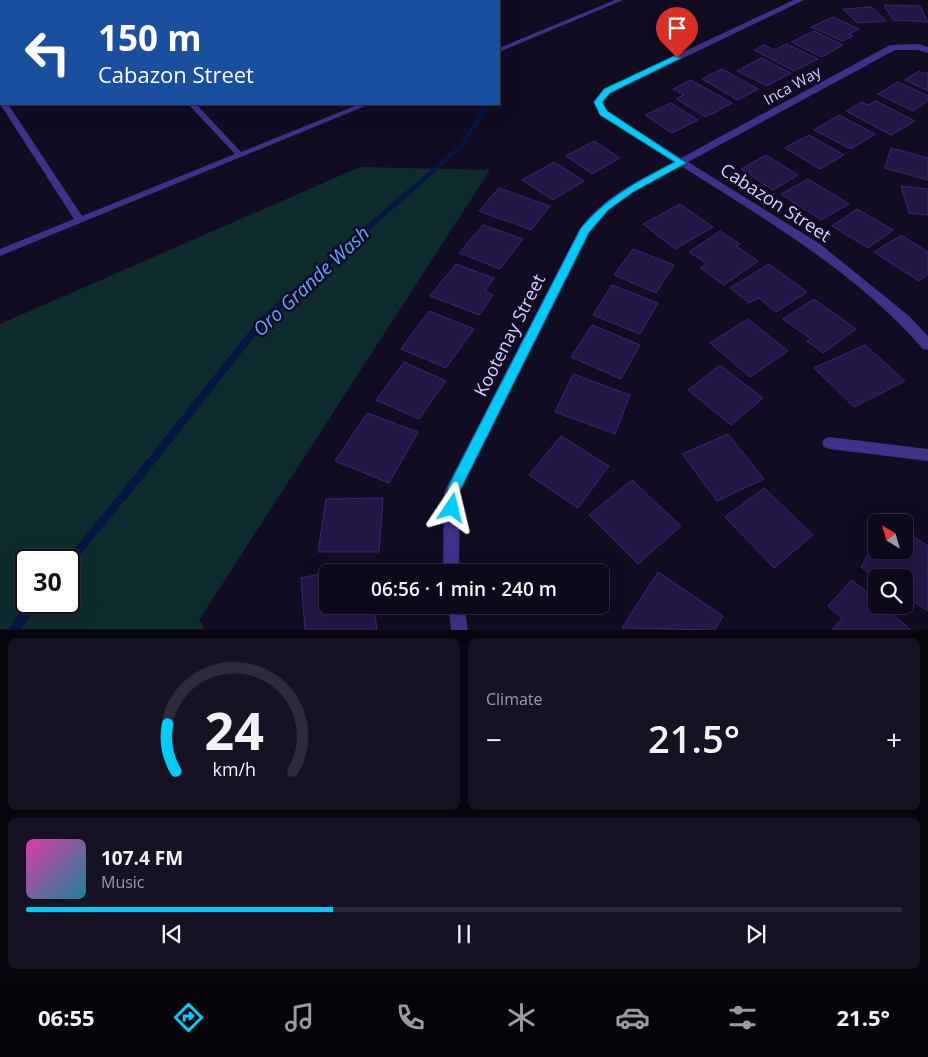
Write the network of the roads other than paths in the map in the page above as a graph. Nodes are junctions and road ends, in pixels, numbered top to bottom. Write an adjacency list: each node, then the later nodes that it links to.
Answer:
1 (620, 0): 4 (lane)
2 (800, 0): 9 (street, Cabazon Street)
3 (924, 49): 9 (street, Inca Way)
4 (500, 50)
5 (5, 105): 10 (lane)
6 (193, 105): 8 (lane)
7 (364, 105): 8 (lane)
8 (240, 155): 10 (lane)
9 (682, 163): 12 (street, Cabazon Street); 15 (street, Kootenay Street)
10 (80, 221): 11 (lane)
11 (0, 253)
12 (928, 345)
13 (829, 443): 14 (street)
14 (928, 455)
15 (451, 564)
16 (457, 614): 17 (street)
17 (460, 630)

